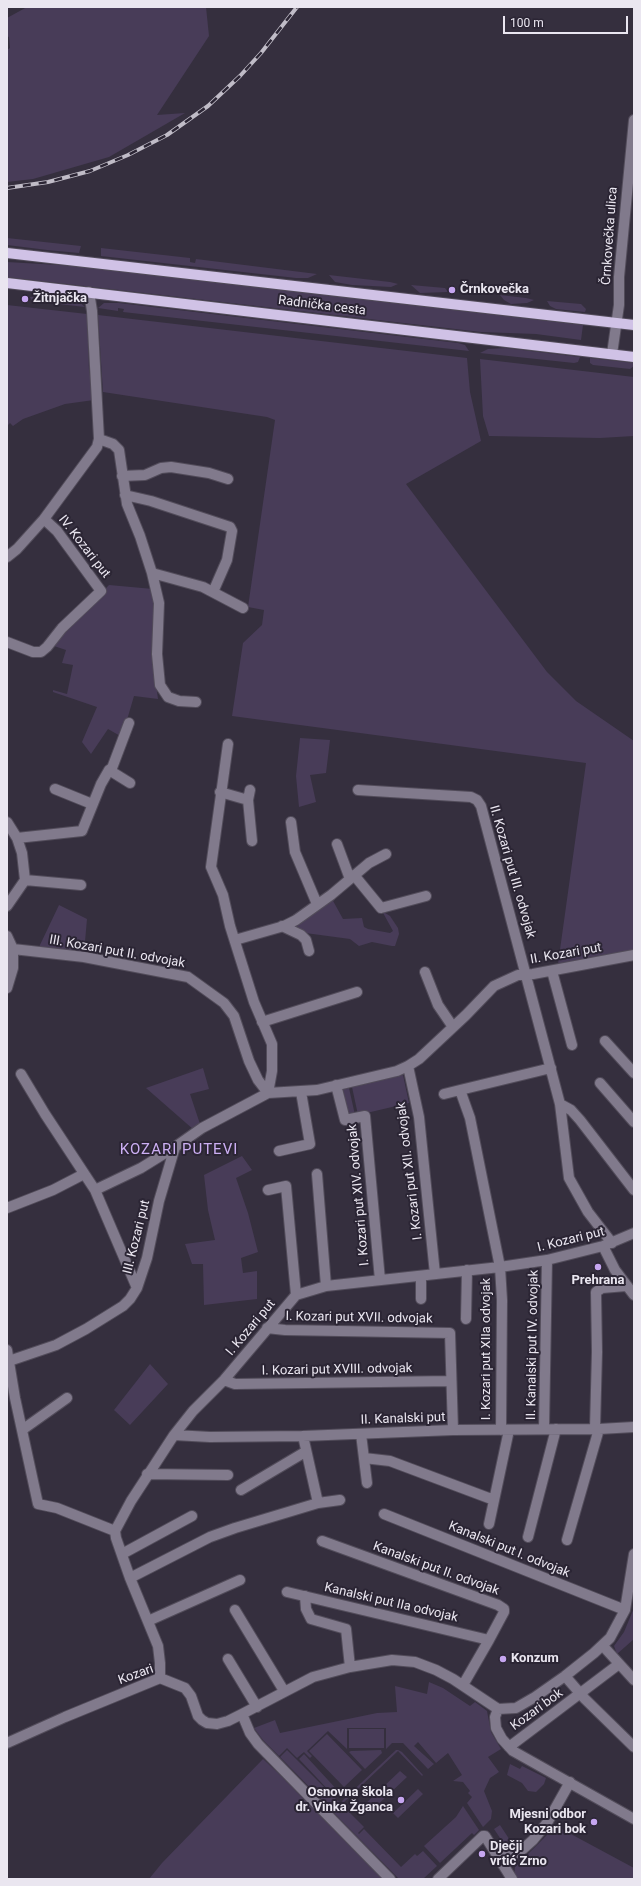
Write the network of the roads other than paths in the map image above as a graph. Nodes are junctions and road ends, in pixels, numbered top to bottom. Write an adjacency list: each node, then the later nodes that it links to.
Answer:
1 (634, 120): 5 (street, Črnkovečka ulica)
2 (7, 253): 5 (main road, Radnička cesta)
3 (7, 283): 4 (main road, Radnička cesta)
4 (89, 292): 7 (main road, Radnička cesta); 9 (street)
5 (615, 324): 6 (main road, Radnička cesta); 7 (street, Črnkovečka ulica)
6 (634, 326)
7 (612, 354): 8 (main road, Radnička cesta)
8 (634, 357)
9 (99, 439): 10 (street); 13 (street, IV. Kozari put)
10 (122, 476): 11 (street); 12 (street)
11 (228, 479)
12 (125, 495): 15 (street); 16 (street)
13 (44, 518): 14 (street, IV. Kozari put); 18 (street, IV. Kozari put)
14 (7, 557)
15 (152, 573): 16 (street); 19 (street)
16 (213, 592): 17 (street)
17 (243, 608)
18 (7, 642)
19 (196, 702)
20 (129, 724): 22 (street)
21 (228, 744): 27 (street)
22 (109, 770): 23 (street); 29 (street)
23 (130, 783)
24 (55, 789): 29 (street)
25 (250, 790): 28 (street)
26 (358, 790): 50 (street, II. Kozari put III. odvojak)
27 (220, 792): 28 (street); 44 (street)
28 (248, 800): 33 (street)
29 (92, 804): 32 (street)
30 (7, 822): 32 (street)
31 (291, 822): 40 (street)
32 (17, 838): 37 (street)
33 (252, 841)
34 (337, 844): 36 (street)
35 (386, 854): 36 (street)
36 (352, 877): 39 (street); 40 (street)
37 (25, 880): 38 (street); 41 (street)
38 (81, 885)
39 (426, 896)
40 (317, 904): 42 (street)
41 (7, 906)
42 (282, 926): 44 (street); 46 (street)
43 (7, 936): 45 (street)
44 (235, 940): 53 (street)
45 (13, 949): 51 (street); 65 (street, III. Kozari put II. odvojak)
46 (309, 951)
47 (634, 955): 48 (street, II. Kozari put)
48 (552, 971): 50 (street, II. Kozari put); 56 (street)
49 (425, 972): 54 (street)
50 (526, 974): 54 (street); 58 (street, II. Kozari put)
51 (7, 988)
52 (357, 992): 53 (street)
53 (262, 1022): 65 (street)
54 (453, 1027): 57 (street)
55 (605, 1041): 59 (street)
56 (572, 1045)
57 (408, 1066): 62 (street); 82 (street, I. Kozari put XII. odvojak)
58 (551, 1068): 63 (street); 67 (street, II. Kozari put)
59 (634, 1073)
60 (21, 1074): 71 (street)
61 (600, 1083): 68 (street)
62 (336, 1084): 64 (street); 84 (street, I. Kozari put XIV. odvojak)
63 (460, 1090): 66 (street); 80 (street)
64 (302, 1092): 65 (street); 70 (street)
65 (268, 1093): 69 (street)
66 (444, 1094)
67 (560, 1104): 75 (street); 78 (street, II. Kozari put)
68 (634, 1122)
69 (175, 1147): 73 (street); 87 (street, III. Kozari put)
70 (279, 1152)
71 (84, 1174): 73 (street); 76 (street)
72 (317, 1174): 85 (street)
73 (95, 1190): 87 (street)
74 (268, 1190): 88 (street)
75 (634, 1190)
76 (7, 1208)
77 (634, 1233): 78 (street, I. Kozari put)
78 (608, 1245): 79 (street, I. Kozari put); 86 (street, II. Kozari put)
79 (547, 1260): 80 (street, I. Kozari put); 99 (street, II. Kanalski put IV. odvojak)
80 (500, 1267): 81 (street, I. Kozari put); 104 (street, I. Kozari put XIIa odvojak)
81 (468, 1270): 82 (street, I. Kozari put); 91 (street)
82 (435, 1274): 83 (street, I. Kozari put)
83 (421, 1276): 84 (street, I. Kozari put); 90 (street)
84 (380, 1280): 85 (street, I. Kozari put)
85 (326, 1286): 88 (street, I. Kozari put)
86 (626, 1286): 89 (street, II. Kozari put); 101 (street)
87 (137, 1288): 93 (street, III. Kozari put)
88 (296, 1295): 92 (street, I. Kozari put)
89 (634, 1295)
90 (421, 1299)
91 (466, 1318)
92 (267, 1328): 94 (street, I. Kozari put); 95 (street, I. Kozari put XVII. odvojak)
93 (8, 1355): 97 (street, III. Kozari put)
94 (224, 1380): 95 (street, I. Kozari put XVIII. odvojak); 106 (street, I. Kozari put)
95 (451, 1381): 103 (street)
96 (67, 1398): 102 (street)
97 (11, 1400): 102 (street, III. Kozari put)
98 (634, 1427): 101 (street, II. Kanalski put)
99 (544, 1429): 100 (street, II. Kanalski put); 104 (street, II. Kanalski put)
100 (556, 1429): 101 (street, II. Kanalski put); 121 (street)
101 (597, 1429): 122 (street)
102 (22, 1430): 120 (street, III. Kozari put)
103 (453, 1430): 104 (street, II. Kanalski put); 105 (street, II. Kanalski put)
104 (505, 1430): 115 (street, I. Kozari put XIIa odvojak)
105 (361, 1434): 107 (street, II. Kanalski put); 109 (street)
106 (174, 1435): 107 (street, II. Kanalski put); 110 (street, I. Kozari put)
107 (303, 1436): 108 (street)
108 (305, 1452): 113 (street); 116 (street)
109 (364, 1458): 112 (street); 115 (street)
110 (147, 1474): 111 (street); 120 (street, I. Kozari put)
111 (228, 1475)
112 (367, 1483)
113 (241, 1490)
114 (340, 1500): 116 (street)
115 (494, 1500): 119 (street, I. Kozari put XIIa odvojak)
116 (318, 1503): 126 (street)
117 (384, 1514): 131 (street, Kanalski put I. odvojak)
118 (192, 1516): 124 (street)
119 (489, 1524)
120 (115, 1531): 124 (street)
121 (528, 1537)
122 (567, 1540)
123 (322, 1541): 133 (street, Kanalski put II. odvojak)
124 (122, 1554): 126 (street)
125 (634, 1554): 131 (street)
126 (130, 1578): 132 (street)
127 (240, 1580): 132 (street)
128 (287, 1592): 129 (street, Kanalski put IIa odvojak)
129 (305, 1596): 133 (street, Kanalski put IIa odvojak); 137 (street)
130 (235, 1610): 142 (street)
131 (625, 1610): 134 (street)
132 (148, 1621): 139 (street)
133 (490, 1640): 141 (street, Kanalski put II. odvojak)
134 (603, 1646): 136 (street); 138 (street)
135 (228, 1659): 144 (street)
136 (619, 1664): 140 (street); 143 (street, Kozari bok)
137 (350, 1667): 141 (street); 142 (street, Kozari)
138 (566, 1676): 143 (street, Kozari bok); 145 (street)
139 (160, 1678): 146 (street, Kozari); 147 (street, Kozari)
140 (634, 1680)
141 (463, 1685): 145 (street)
142 (284, 1691): 144 (street, Kozari)
143 (580, 1694): 148 (street, Kozari bok); 149 (street, Kozari bok)
144 (257, 1706): 146 (street, Kozari)
145 (498, 1709): 148 (street)
146 (242, 1714): 155 (street)
147 (7, 1743)
148 (509, 1747): 150 (street)
149 (634, 1747)
150 (570, 1782): 151 (street); 152 (street)
151 (634, 1819)
152 (523, 1849): 153 (street); 154 (street)
153 (496, 1852): 154 (street); 156 (street)
154 (511, 1877)
155 (390, 1879)
156 (438, 1879)

